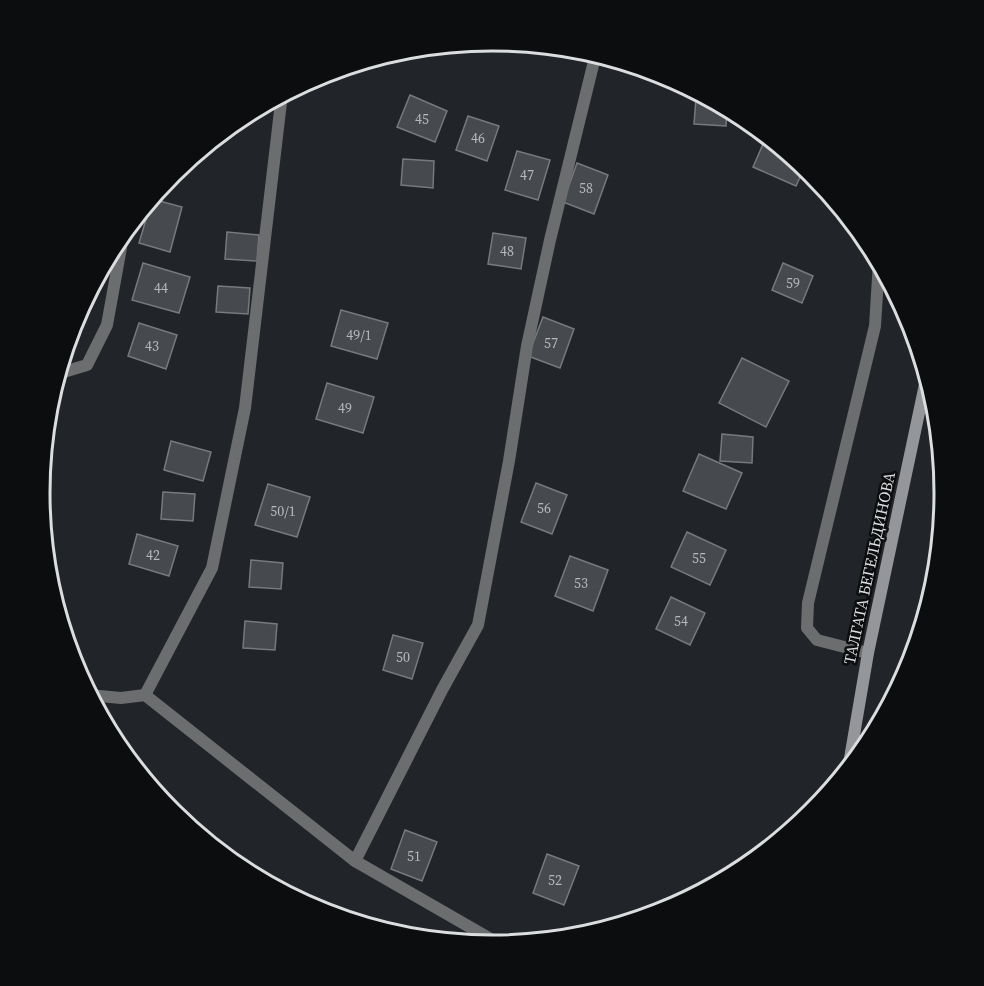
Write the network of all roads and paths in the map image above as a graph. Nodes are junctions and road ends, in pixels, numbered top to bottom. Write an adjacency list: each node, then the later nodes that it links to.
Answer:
1 (594, 63): 11 (street)
2 (281, 105): 8 (street)
3 (120, 254): 5 (street)
4 (878, 277): 7 (street)
5 (67, 371)
6 (923, 394): 7 (street, ТАЛГАТА БЕГЕЛЬДИНОВА)
7 (868, 653): 10 (street, ТАЛГАТА БЕГЕЛЬДИНОВА)
8 (145, 695): 9 (street); 11 (street)
9 (99, 696)
10 (851, 751)
11 (355, 861): 12 (street)
12 (485, 936)

